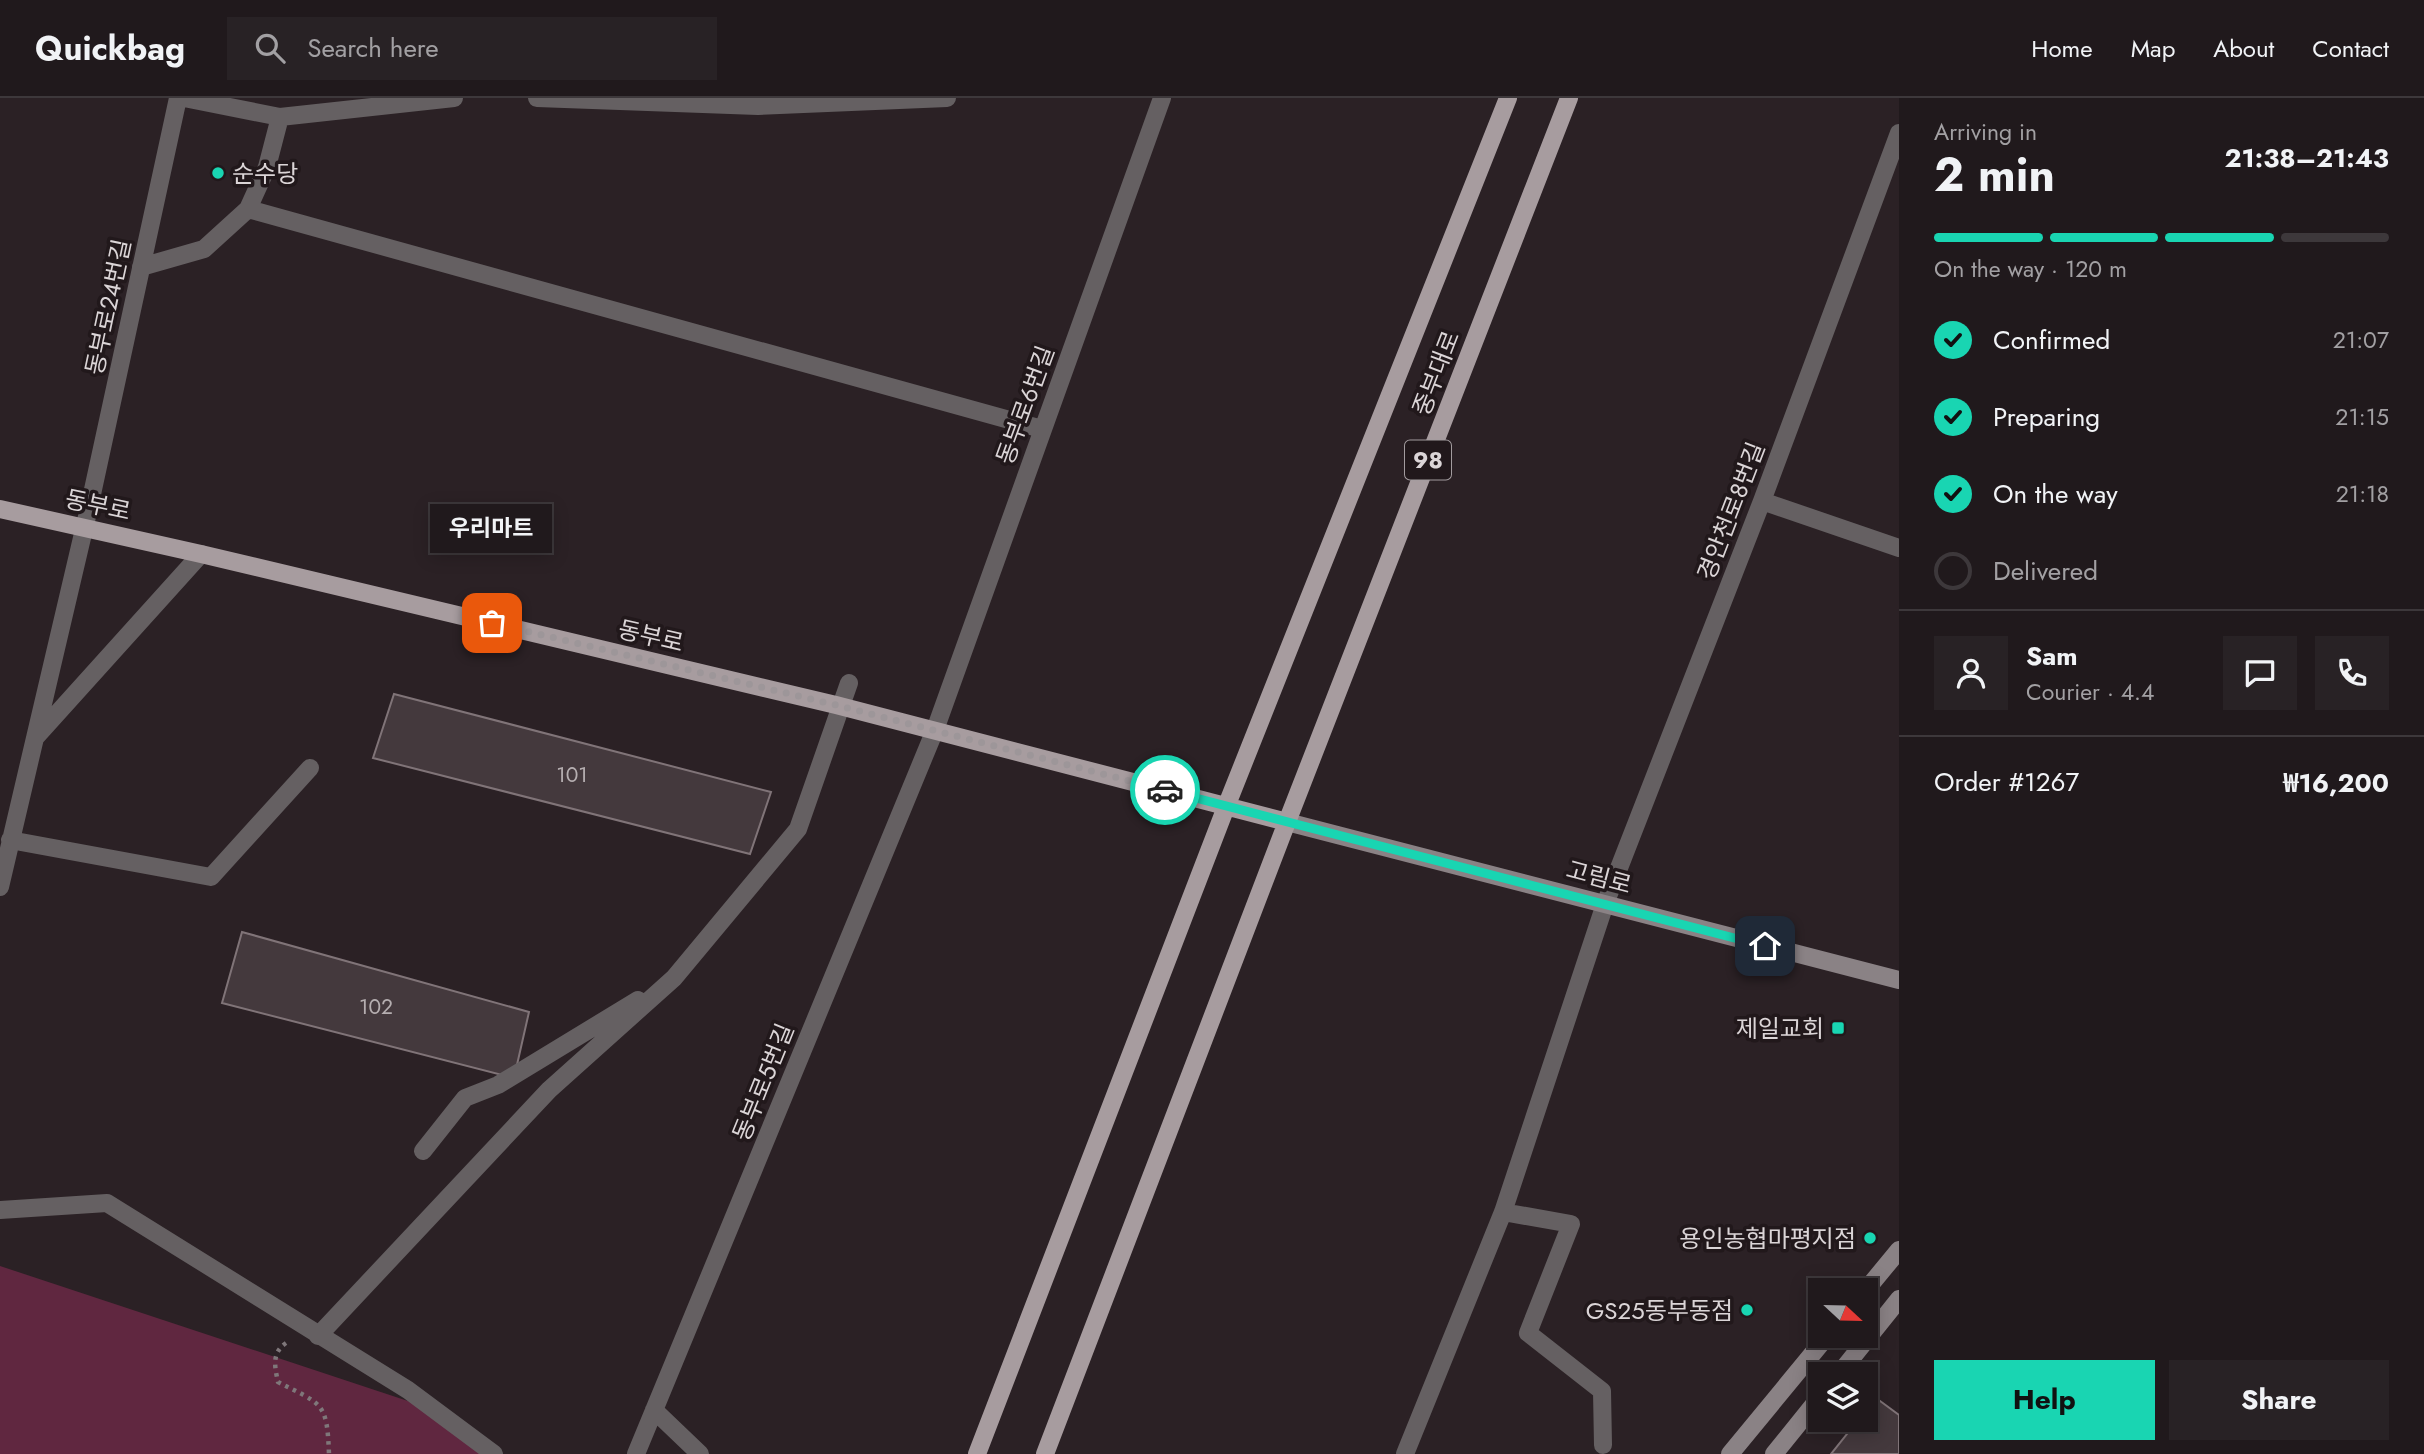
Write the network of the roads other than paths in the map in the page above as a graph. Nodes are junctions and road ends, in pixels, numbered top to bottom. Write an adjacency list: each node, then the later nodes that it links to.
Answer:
1 (178, 98): 13 (street, 동부로24번길)
2 (184, 98): 9 (street)
3 (454, 98): 9 (street)
4 (537, 98): 5 (street)
5 (947, 98)
6 (1163, 98): 14 (street, 동부로6번길)
7 (1508, 98): 25 (main road, 중부대로 / 98)
8 (1569, 98): 26 (main road, 중부대로 / 98)
9 (280, 117): 12 (street)
10 (1899, 133): 11 (street, 경안천로8번길)
11 (1892, 171): 15 (street, 경안천로8번길)
12 (248, 209): 13 (street); 14 (street)
13 (141, 267): 17 (street, 동부로24번길)
14 (1042, 429): 22 (street, 동부로6번길)
15 (1762, 501): 18 (street); 29 (street, 경안천로8번길)
16 (0, 509): 17 (main road, 동부로)
17 (83, 526): 19 (main road, 동부로); 23 (street, 동부로24번길)
18 (1899, 548)
19 (201, 554): 21 (main road, 동부로); 23 (street)
20 (849, 683): 21 (street)
21 (841, 706): 22 (main road, 동부로); 30 (street)
22 (935, 730): 25 (main road, 동부로); 41 (street, 동부로5번길)
23 (34, 739): 27 (street, 동부로24번길)
24 (310, 768): 27 (street)
25 (1226, 807): 26 (main road, 동부로); 47 (main road, 중부대로)
26 (1287, 822): 29 (street, 고림로); 48 (main road, 중부대로)
27 (10, 840): 28 (street, 동부로24번길)
28 (0, 887)
29 (1605, 904): 31 (street, 고림로); 34 (street, 경안천로8번길)
30 (674, 978): 32 (street); 38 (street)
31 (1899, 980)
32 (423, 1151)
33 (0, 1210): 38 (street)
34 (1503, 1212): 43 (street); 49 (street, 경안천로8번길)
35 (1899, 1250): 36 (street)
36 (1876, 1278)
37 (1899, 1299): 40 (street)
38 (312, 1332): 44 (street)
39 (1817, 1348): 50 (street)
40 (1849, 1362)
41 (654, 1410): 45 (street, 동부로5번길); 46 (street)
42 (1808, 1412): 51 (street)
43 (1603, 1445)
44 (494, 1454)
45 (636, 1454)
46 (700, 1454)
47 (977, 1454)
48 (1045, 1454)
49 (1405, 1454)
50 (1730, 1454)
51 (1774, 1454)

